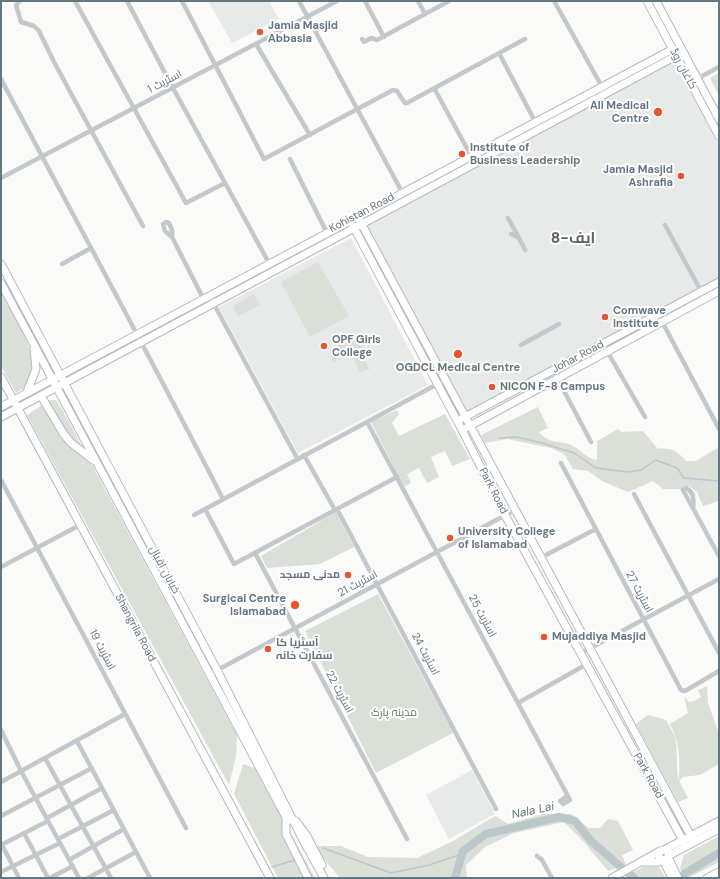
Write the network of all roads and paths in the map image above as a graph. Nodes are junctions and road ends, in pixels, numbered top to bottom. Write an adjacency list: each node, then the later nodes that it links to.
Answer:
1 (20, 1): 33 (street)
2 (75, 1): 29 (street)
3 (127, 1): 26 (street)
4 (182, 1): 22 (street)
5 (299, 1): 14 (street)
6 (337, 1): 14 (street, اسٹریٹ 1)
7 (365, 1): 15 (street)
8 (418, 1): 13 (street)
9 (449, 1): 13 (street)
10 (554, 1): 28 (street)
11 (647, 1): 19 (street, کاغان روڈ)
12 (656, 1): 25 (street, کاغان روڈ)
13 (425, 14): 15 (street)
14 (307, 17): 18 (street, اسٹریٹ 1); 30 (street)
15 (384, 37): 16 (street)
16 (362, 39)
17 (525, 39): 20 (street)
18 (256, 44): 22 (street, اسٹریٹ 1); 35 (street)
19 (672, 49): 21 (street, کاغان روڈ); 28 (street, Kohistan Road)
20 (499, 53): 27 (street); 32 (street)
21 (676, 56): 28 (street, Kohistan Road); 34 (street, کاغان روڈ)
22 (214, 65): 26 (street, اسٹریٹ 1); 35 (street)
23 (719, 67): 25 (street)
24 (1, 78): 36 (street)
25 (697, 79): 31 (street, کاغان روڈ)
26 (173, 88): 29 (street, اسٹریٹ 1); 40 (street)
27 (434, 88): 30 (street); 38 (street)
28 (604, 91): 32 (street, Kohistan Road)
29 (134, 109): 33 (street, اسٹریٹ 1); 40 (street)
30 (356, 110): 35 (street); 42 (street)
31 (719, 119)
32 (538, 126): 38 (street, Kohistan Road)
33 (92, 130): 36 (street, اسٹریٹ 1); 50 (street)
34 (718, 133)
35 (310, 135)
36 (42, 156): 39 (street, اسٹریٹ 1); 57 (street)
37 (290, 159): 52 (street)
38 (474, 160): 41 (street, Kohistan Road); 43 (street, Kohistan Road)
39 (1, 178)
40 (225, 184): 59 (street)
41 (416, 184): 42 (street, Kohistan Road); 43 (street)
42 (402, 192): 44 (street); 45 (street, Kohistan Road)
43 (420, 193): 44 (street, Kohistan Road)
44 (406, 201): 48 (street, Kohistan Road)
45 (357, 216): 47 (street, Kohistan Road); 48 (street, Park Road)
46 (508, 218): 55 (street)
47 (350, 220): 51 (street, Park Road); 52 (street, Kohistan Road)
48 (362, 225): 51 (street, Kohistan Road); 81 (street, Park Road)
49 (665, 225): 64 (street)
50 (143, 226)
51 (354, 228): 56 (street, Kohistan Road); 83 (street, Park Road)
52 (327, 232): 56 (street); 59 (street, Kohistan Road)
53 (511, 234): 55 (street)
54 (172, 237): 65 (street)
55 (519, 238): 58 (street)
56 (331, 241): 66 (street, Kohistan Road)
57 (91, 248): 61 (street); 70 (street)
58 (525, 250)
59 (269, 263): 65 (street, Kohistan Road)
60 (1, 264): 77 (street, خیابان اقبال)
61 (62, 264)
62 (1, 282): 71 (street, خیابان اقبال)
63 (718, 286): 64 (street, Johar Road); 68 (street, Johar Road)
64 (701, 291): 67 (street, Johar Road)
65 (206, 297): 66 (street); 70 (street, Kohistan Road)
66 (213, 304): 72 (street, Kohistan Road); 100 (street)
67 (658, 314): 68 (street); 74 (street, Johar Road)
68 (662, 321): 75 (street, Johar Road); 96 (street)
69 (559, 324): 73 (street)
70 (136, 334): 72 (street); 77 (street, Kohistan Road)
71 (34, 343): 80 (street, خیابان اقبال); 85 (street)
72 (141, 343): 82 (street, Kohistan Road); 106 (street)
73 (521, 344)
74 (603, 344): 75 (street); 76 (street, Johar Road)
75 (607, 351): 79 (street, Johar Road); 92 (street)
76 (553, 370): 79 (street); 91 (street, Johar Road)
77 (60, 375): 80 (street, Kohistan Road); 82 (street, خیابان اقبال)
78 (1, 377): 87 (street, Shangrila Road)
79 (557, 378): 95 (street, Johar Road); 98 (street)
80 (53, 379): 84 (street, خیابان اقبال); 85 (street, Kohistan Road)
81 (445, 380): 83 (street); 91 (street, Park Road)
82 (65, 384): 84 (street, Kohistan Road); 130 (street, خیابان اقبال)
83 (437, 384): 93 (street, Park Road); 94 (street)
84 (58, 388): 86 (street, Kohistan Road); 101 (street, خیابان اقبال)
85 (27, 392): 87 (street, Kohistan Road)
86 (41, 396): 89 (street, Kohistan Road); 101 (street)
87 (13, 400): 88 (street, Kohistan Road); 89 (street, Shangrila Road)
88 (1, 407)
89 (18, 408): 90 (street, Kohistan Road); 113 (street, Shangrila Road)
90 (1, 417)
91 (465, 417): 93 (street, Johar Road); 95 (street, Park Road)
92 (645, 417)
93 (457, 421): 97 (street, Park Road)
94 (367, 422): 99 (street); 103 (street, اسٹریٹ 25)
95 (469, 426): 97 (street, Johar Road); 110 (street, Park Road)
96 (719, 429)
97 (462, 430): 112 (street, Park Road)
98 (591, 442)
99 (304, 454): 100 (street); 108 (street, اسٹریٹ 24)
100 (297, 458): 106 (street)
101 (95, 461): 132 (street, خیابان اقبال)
102 (561, 463): 114 (street, اسٹریٹ 27)
103 (397, 478): 108 (street); 116 (street, اسٹریٹ 25)
104 (1, 480): 115 (street, اسٹریٹ 19)
105 (634, 494): 123 (street)
106 (224, 498): 109 (street)
107 (693, 508): 118 (street)
108 (336, 509): 117 (street); 122 (street, اسٹریٹ 24)
109 (205, 510): 111 (street); 117 (street)
110 (515, 510): 112 (street, اسٹریٹ 21); 119 (street, Park Road)
111 (194, 515)
112 (505, 515): 116 (street, اسٹریٹ 21); 127 (street, Park Road)
113 (80, 525): 115 (street); 179 (street, Shangrila Road)
114 (596, 529): 119 (street); 124 (street, اسٹریٹ 27)
115 (37, 547): 120 (street); 134 (street, اسٹریٹ 19)
116 (438, 551): 122 (street, اسٹریٹ 21); 133 (street, اسٹریٹ 25)
117 (255, 553): 125 (street, اسٹریٹ 22)
118 (719, 556)
119 (540, 558): 126 (street, Park Road)
120 (1, 567)
121 (719, 579): 123 (street)
122 (378, 584): 125 (street, اسٹریٹ 21); 146 (street, اسٹریٹ 24)
123 (689, 596): 124 (street); 128 (street)
124 (644, 621): 126 (street); 131 (street, اسٹریٹ 27)
125 (295, 628): 130 (street, اسٹریٹ 21); 157 (street, اسٹریٹ 22)
126 (589, 649): 127 (street); 158 (street, Park Road)
127 (581, 653): 129 (street, Park Road)
128 (719, 653)
129 (587, 664): 133 (street); 160 (street, Park Road)
130 (217, 670): 132 (street, اسٹریٹ 21); 149 (street, خیابان اقبال)
131 (719, 672)
132 (210, 674): 149 (street, خیابان اقبال)
133 (518, 703): 143 (street, اسٹریٹ 25)
134 (125, 714): 136 (street); 153 (street, اسٹریٹ 19)
135 (1, 730): 139 (street)
136 (77, 740): 137 (street); 138 (street)
137 (45, 758): 139 (street); 141 (street)
138 (92, 768): 141 (street); 142 (street)
139 (21, 771): 140 (street); 144 (street)
140 (1, 782)
141 (60, 785): 144 (street); 145 (street)
142 (102, 788): 145 (street); 147 (street)
143 (567, 796)
144 (35, 798): 148 (street); 150 (street)
145 (71, 805): 150 (street); 152 (street)
146 (496, 809)
147 (114, 810): 152 (street); 154 (street)
148 (1, 816)
149 (288, 817): 180 (street); 181 (street, خیابان اقبال); 182 (street, خیابان اقبال); 183 (street)
150 (47, 820): 156 (street); 159 (street)
151 (719, 821): 158 (street)
152 (83, 826): 159 (street); 162 (street)
153 (186, 828)
154 (124, 829): 162 (street); 163 (street)
155 (719, 829): 158 (street)
156 (24, 833): 161 (street); 164 (street)
157 (406, 839)
158 (692, 839): 160 (street)
159 (59, 840): 164 (street); 167 (street)
160 (685, 843): 166 (street)
161 (1, 844): 168 (street)
162 (94, 845): 167 (street); 170 (street)
163 (136, 852): 170 (street); 178 (street)
164 (36, 855): 168 (street); 174 (street)
165 (537, 856): 184 (street)
166 (664, 856): 185 (street); 186 (street); 187 (street)
167 (69, 860): 169 (street)
168 (13, 866): 171 (street); 173 (street)
169 (73, 866): 174 (street); 175 (street)
170 (106, 868): 176 (street); 177 (street)
171 (1, 872)
172 (719, 872): 188 (street)
173 (19, 878)
174 (49, 878)
175 (79, 878)
176 (88, 878)
177 (111, 878)
178 (150, 878)
179 (270, 878)
180 (308, 878)
181 (318, 878)
182 (324, 878)
183 (328, 878)
184 (552, 878)
185 (612, 878)
186 (672, 878)
187 (678, 878)
188 (707, 878)

